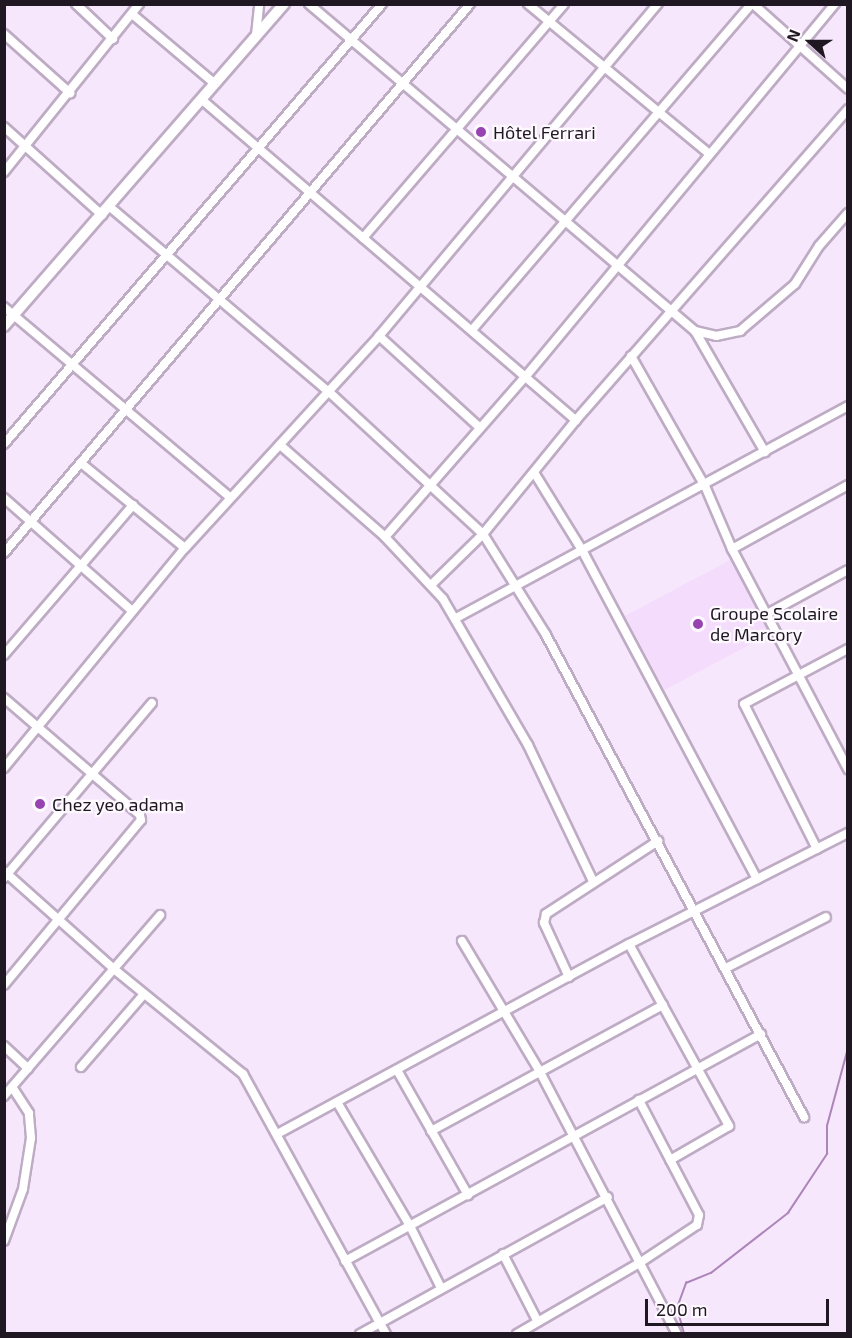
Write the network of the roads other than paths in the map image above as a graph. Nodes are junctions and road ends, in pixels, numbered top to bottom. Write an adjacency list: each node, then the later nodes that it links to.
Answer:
1 (76, 4): 17 (street)
2 (139, 4): 13 (street)
3 (259, 4): 16 (street)
4 (284, 4): 16 (street)
5 (309, 4): 18 (street)
6 (382, 4): 18 (street)
7 (470, 4): 22 (street)
8 (528, 4): 14 (street)
9 (564, 4): 14 (street)
10 (658, 4): 20 (street)
11 (752, 4): 19 (street); 27 (street)
12 (835, 4): 19 (street)
13 (132, 14): 17 (street); 21 (street)
14 (549, 23): 20 (street); 29 (street)
15 (4, 34): 24 (street)
16 (256, 35): 21 (street)
17 (113, 39): 24 (street)
18 (352, 40): 22 (street); 31 (street)
19 (799, 45): 23 (street); 32 (street)
20 (604, 68): 27 (street); 34 (street)
21 (214, 83): 25 (street)
22 (404, 84): 29 (street); 35 (street)
23 (848, 89)
24 (70, 93): 30 (street)
25 (201, 99): 31 (street); 36 (street)
26 (848, 109): 45 (street)
27 (659, 114): 32 (street); 38 (street)
28 (4, 127): 30 (street)
29 (456, 128): 34 (street); 39 (street)
30 (26, 146): 33 (street); 36 (street)
31 (259, 149): 35 (street); 40 (street)
32 (709, 154): 41 (street)
33 (4, 172)
34 (511, 176): 38 (street); 42 (street)
35 (311, 195): 39 (street); 43 (street)
36 (106, 211): 40 (street); 46 (street)
37 (848, 213): 49 (street)
38 (566, 222): 41 (street); 48 (street)
39 (363, 238): 42 (street)
40 (169, 254): 43 (street); 52 (street)
41 (619, 266): 45 (street); 53 (street)
42 (419, 285): 48 (street); 50 (street)
43 (221, 300): 54 (street); 56 (street)
44 (4, 307): 46 (street)
45 (671, 311): 49 (street); 51 (street)
46 (14, 315): 47 (street); 52 (street)
47 (4, 326)
48 (472, 330): 53 (street)
49 (695, 331): 61 (street)
50 (379, 336): 54 (street); 58 (street)
51 (631, 356): 57 (street); 66 (street)
52 (72, 366): 56 (street); 59 (street)
53 (526, 376): 57 (street); 58 (street)
54 (328, 391): 60 (street); 65 (street)
55 (848, 406): 61 (street)
56 (126, 412): 62 (street); 67 (street)
57 (576, 420): 63 (street)
58 (479, 427): 65 (street)
59 (4, 444)
60 (280, 445): 67 (street); 72 (street)
61 (765, 452): 66 (street)
62 (81, 463): 69 (street); 70 (street)
63 (535, 474): 71 (street); 75 (street)
64 (848, 485): 74 (street)
65 (428, 486): 71 (street); 72 (street)
66 (705, 486): 74 (street); 75 (street)
67 (230, 497): 73 (street)
68 (4, 498): 70 (street)
69 (132, 505): 73 (street); 77 (street)
70 (32, 522): 76 (street); 77 (street)
71 (483, 534): 79 (street); 80 (street)
72 (385, 537): 80 (street)
73 (185, 548): 81 (street)
74 (732, 549): 82 (street)
75 (582, 550): 79 (street); 97 (street)
76 (4, 553)
77 (81, 565): 81 (street); 85 (street)
78 (848, 570): 82 (street)
79 (516, 584): 83 (street); 94 (street)
80 (431, 585): 83 (street)
81 (132, 611): 89 (street)
82 (768, 614): 86 (street)
83 (456, 618): 98 (street)
84 (848, 649): 86 (street)
85 (4, 655)
86 (798, 674): 91 (street); 95 (street)
87 (4, 698): 89 (street)
88 (152, 703): 92 (street)
89 (39, 727): 90 (street); 92 (street)
90 (4, 768)
91 (848, 769)
92 (92, 773): 96 (street); 102 (street)
93 (848, 833): 95 (street)
94 (658, 842): 98 (street); 99 (street)
95 (817, 849): 97 (street)
96 (6, 874): 102 (street)
97 (757, 879): 99 (street)
98 (593, 881): 107 (street)
99 (696, 910): 104 (street); 105 (street)
100 (160, 915): 106 (street)
101 (826, 917): 105 (street)
102 (60, 920): 106 (street); 108 (street)
103 (462, 940): 111 (street)
104 (629, 944): 107 (street); 110 (street)
105 (726, 968): 112 (street)
106 (115, 970): 109 (street); 115 (street)
107 (569, 977): 111 (street)
108 (4, 985)
109 (144, 994): 114 (street); 125 (street)
110 (663, 1005): 116 (street); 118 (street)
111 (507, 1012): 117 (street); 118 (street)
112 (761, 1034): 116 (street); 123 (street)
113 (4, 1046): 115 (street)
114 (81, 1067)
115 (28, 1068): 119 (street)
116 (698, 1069): 121 (street); 127 (street)
117 (397, 1070): 122 (street); 124 (street)
118 (540, 1072): 124 (street); 126 (street)
119 (12, 1087): 120 (street); 131 (street)
120 (4, 1096)
121 (639, 1101): 126 (street); 127 (street)
122 (337, 1102): 125 (street); 130 (street)
123 (804, 1117)
124 (431, 1131): 128 (street)
125 (279, 1133): 133 (street)
126 (574, 1136): 128 (street); 129 (street)
127 (670, 1160): 134 (street)
128 (468, 1195): 130 (street)
129 (608, 1197): 132 (street); 134 (street)
130 (410, 1226): 133 (street); 135 (street)
131 (4, 1241)
132 (503, 1254): 135 (street); 136 (street)
133 (345, 1261): 137 (street)
134 (640, 1263): 136 (street); 141 (street)
135 (441, 1288): 137 (street)
136 (538, 1322): 140 (street)
137 (380, 1323): 138 (street); 139 (street)
138 (360, 1334)
139 (386, 1334)
140 (517, 1334)
141 (677, 1334)

